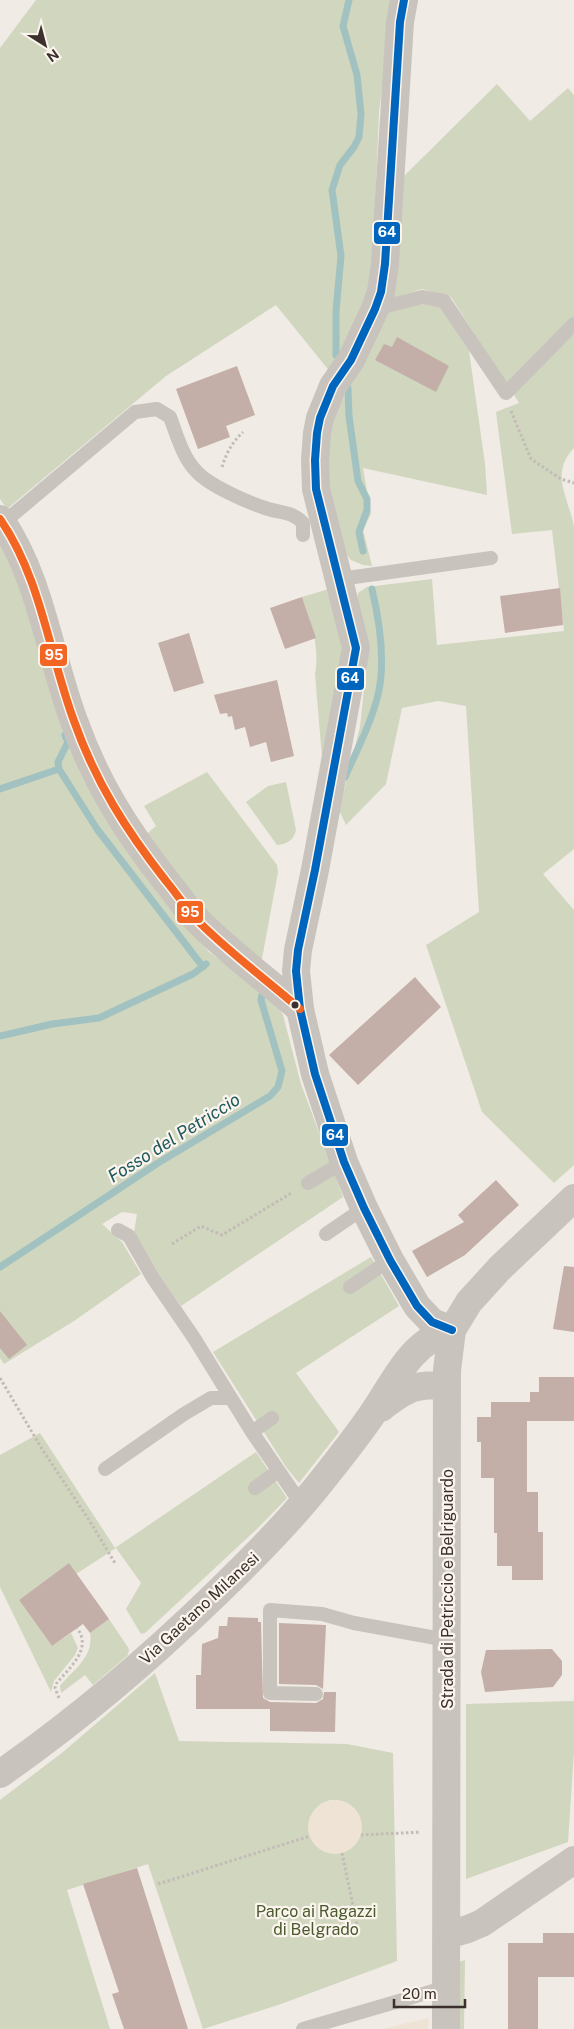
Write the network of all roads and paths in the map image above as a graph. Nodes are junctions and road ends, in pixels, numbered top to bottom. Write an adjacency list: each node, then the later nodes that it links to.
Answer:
1 (404, 0): 2 (street)
2 (375, 309): 4 (lane); 11 (street)
3 (574, 324): 4 (lane)
4 (506, 393): 6 (path)
5 (244, 432): 7 (path)
6 (574, 483)
7 (214, 484): 8 (lane); 9 (lane)
8 (1, 520): 12 (street)
9 (303, 535)
10 (492, 558): 11 (lane)
11 (340, 579): 12 (street)
12 (300, 1009): 13 (street)
13 (344, 1162): 14 (lane); 16 (street)
14 (308, 1183): 19 (path)
15 (574, 1198): 22 (street, Strada di Petriccio e Belriguardo)
16 (364, 1208): 18 (lane); 20 (street)
17 (118, 1230): 25 (lane)
18 (326, 1234)
19 (172, 1244)
20 (390, 1260): 21 (lane); 22 (street)
21 (350, 1287)
22 (452, 1330): 24 (street, Strada di Petriccio e Belriguardo); 26 (street, Via Gaetano Milanesi)
23 (0, 1378): 33 (path)
24 (447, 1386): 26 (street, Via Gaetano Milanesi); 35 (street, Strada di Petriccio e Belriguardo)
25 (231, 1398): 28 (lane); 29 (lane)
26 (372, 1415): 32 (street, Via Gaetano Milanesi)
27 (272, 1418): 28 (lane)
28 (252, 1432): 30 (lane)
29 (105, 1469)
30 (278, 1471): 31 (lane); 32 (lane)
31 (255, 1488)
32 (302, 1506): 37 (street, Via Gaetano Milanesi)
33 (115, 1563)
34 (78, 1628): 37 (path)
35 (447, 1640): 36 (lane); 46 (street, Strada di Petriccio e Belriguardo)
36 (316, 1694)
37 (72, 1720): 38 (street, Via Gaetano Milanesi)
38 (0, 1774)
39 (429, 1832): 40 (path)
40 (361, 1835)
41 (310, 1836): 44 (path)
42 (342, 1853): 45 (path)
43 (574, 1860): 46 (street)
44 (158, 1884)
45 (357, 1925)
46 (448, 1935): 47 (street, Strada di Petriccio e Belriguardo)
47 (447, 1987): 48 (lane); 49 (street, Strada di Petriccio e Belriguardo)
48 (303, 2029)
49 (446, 2029)

